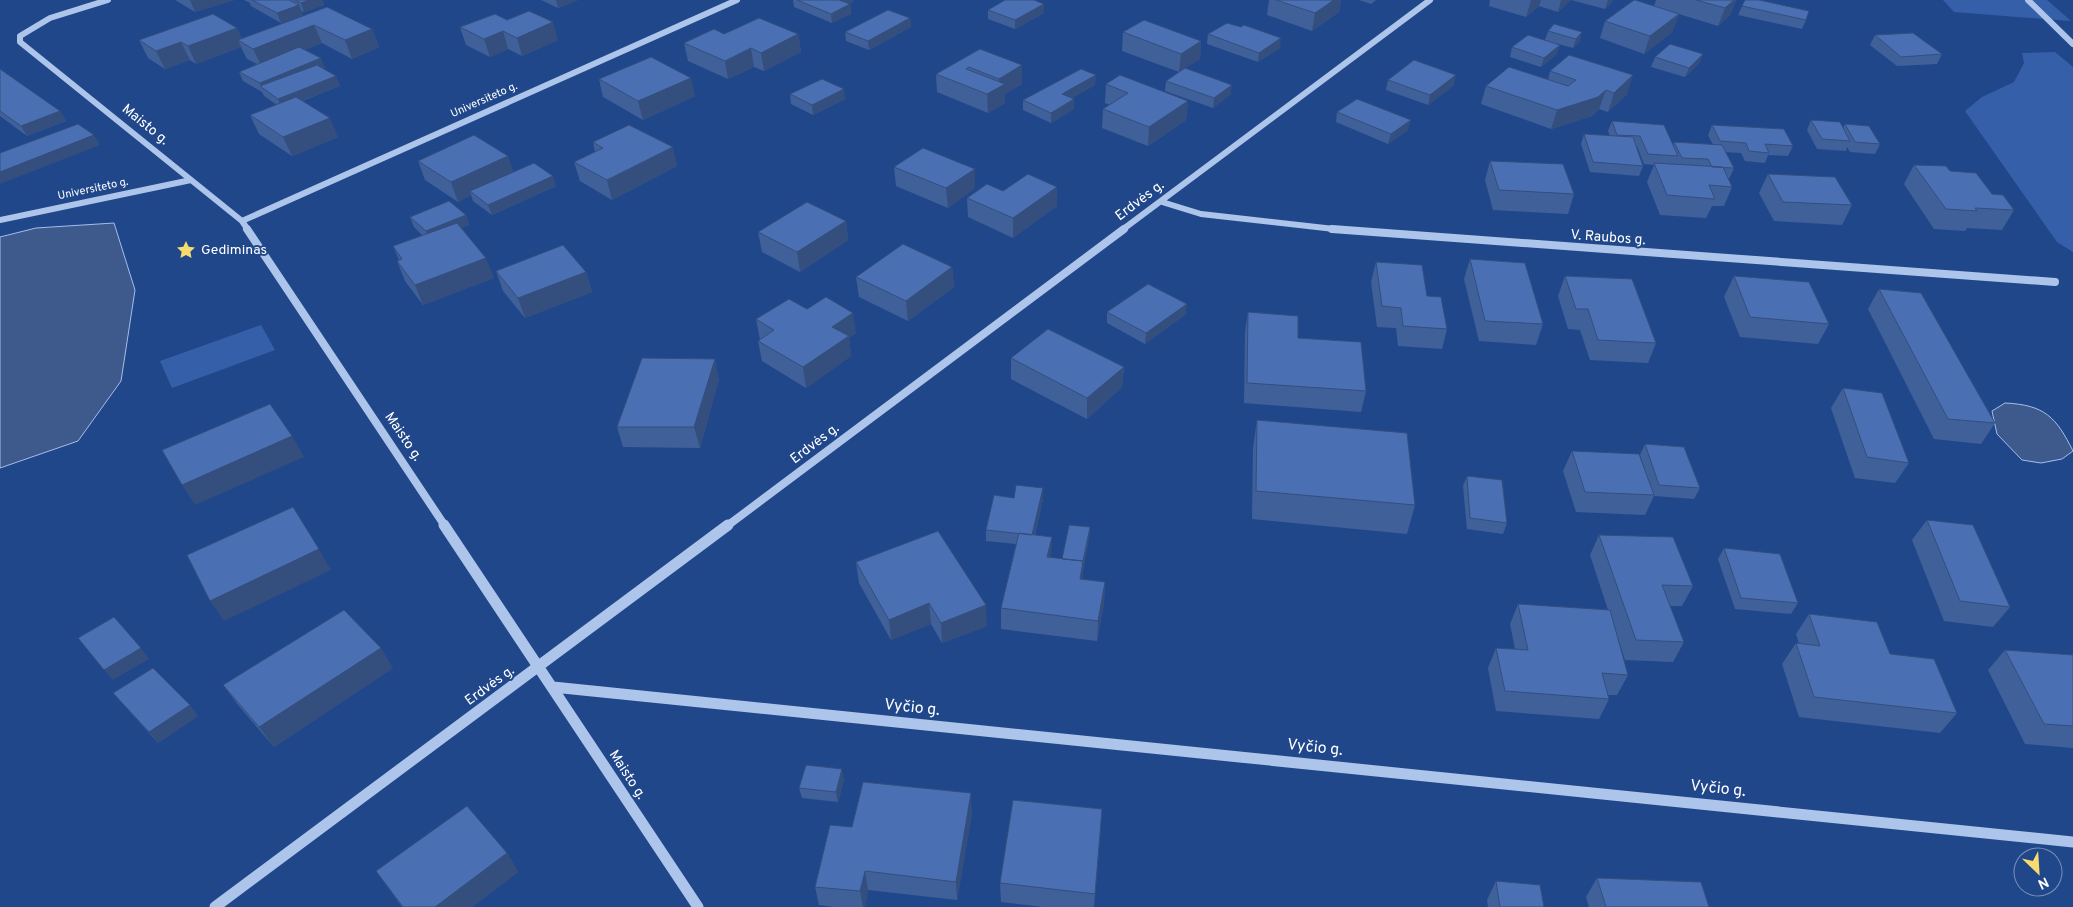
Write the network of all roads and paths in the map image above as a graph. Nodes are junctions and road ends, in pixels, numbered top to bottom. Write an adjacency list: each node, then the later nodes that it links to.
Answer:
1 (108, 0): 6 (street, Maisto g.)
2 (737, 0): 9 (street, Universiteto g.)
3 (1430, 0): 7 (street, Erdvės g.)
4 (2028, 0): 5 (street)
5 (2073, 44)
6 (191, 180): 8 (street, Universiteto g.); 9 (street, Maisto g.)
7 (1162, 202): 10 (street, V. Raubos g.); 11 (street, Erdvės g.)
8 (0, 220)
9 (242, 221): 11 (street, Maisto g.)
10 (2055, 282)
11 (539, 667): 12 (street, Maisto g.); 14 (street, Erdvės g.)
12 (553, 687): 13 (street, Vyčio g.); 15 (street, Maisto g.)
13 (2073, 842)
14 (215, 907)
15 (698, 907)

